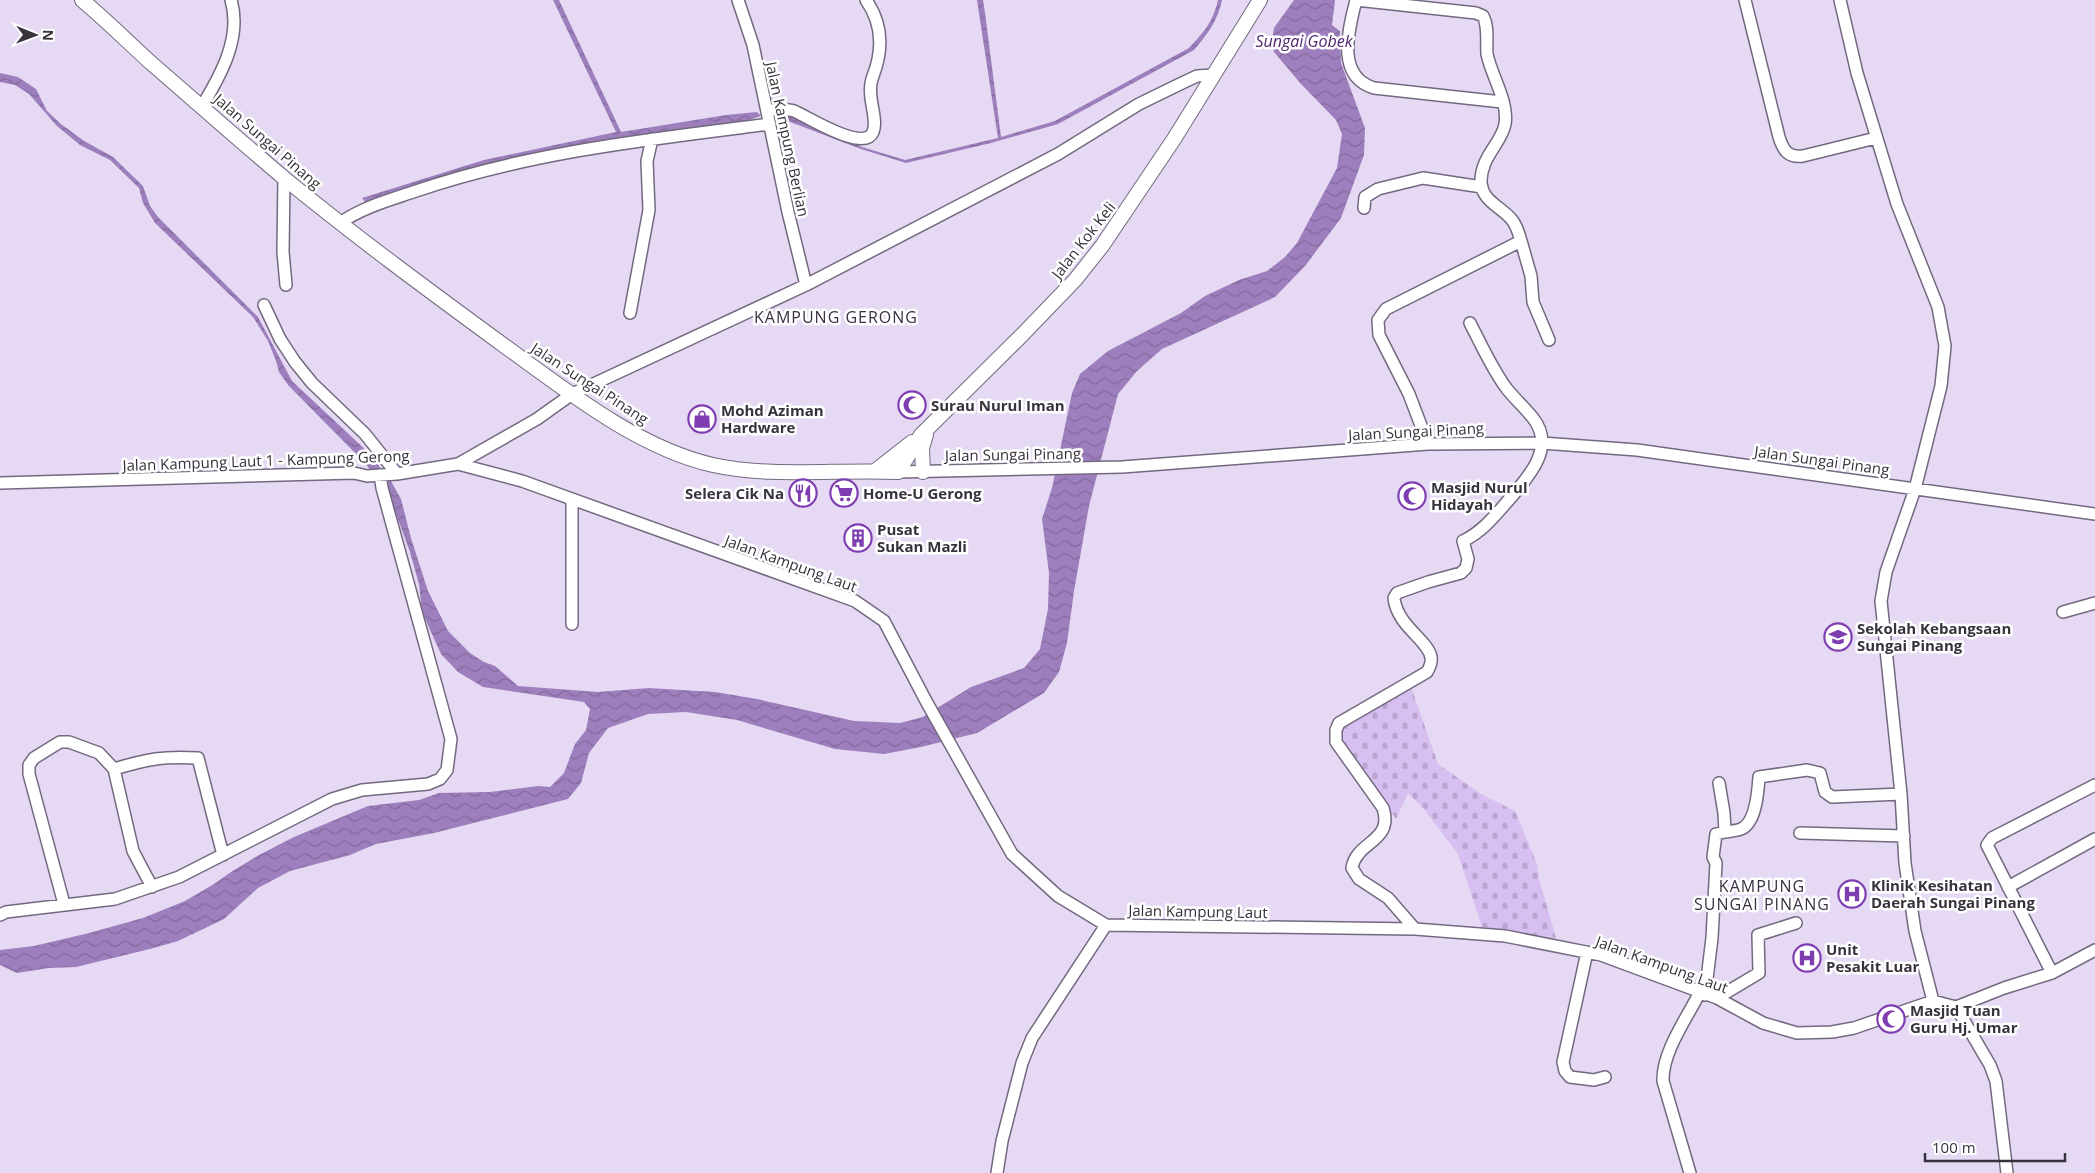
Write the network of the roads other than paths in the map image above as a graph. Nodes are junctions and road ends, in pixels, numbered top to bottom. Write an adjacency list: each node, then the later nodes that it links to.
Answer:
1 (82, 0): 11 (street, Jalan Sungai Pinang)
2 (230, 0): 11 (street)
3 (738, 0): 12 (street, Jalan Kampung Berlian)
4 (866, 0): 12 (street)
5 (1260, 0): 9 (street, Jalan Kok Keli)
6 (1356, 0): 10 (street); 10 (street)
7 (1745, 0): 15 (street)
8 (1840, 0): 15 (street)
9 (1213, 75): 22 (street, Jalan Kampung Laut 1 - Kampung Gerong); 28 (street, Jalan Kok Keli)
10 (1502, 102): 17 (street)
11 (202, 106): 16 (street, Jalan Sungai Pinang)
12 (767, 110): 13 (street, Jalan Kampung Berlian)
13 (770, 124): 14 (street); 22 (street, Jalan Kampung Berlian)
14 (652, 138): 19 (street); 24 (street)
15 (1876, 138): 37 (street)
16 (284, 177): 19 (street, Jalan Sungai Pinang); 21 (street)
17 (1482, 187): 18 (street); 20 (street)
18 (1364, 208)
19 (340, 223): 27 (street, Jalan Sungai Pinang)
20 (1521, 241): 26 (street); 29 (street)
21 (286, 285)
22 (806, 285): 27 (street, Jalan Kampung Laut 1 - Kampung Gerong)
23 (264, 305): 35 (street)
24 (630, 313)
25 (1470, 323): 30 (street)
26 (1550, 340)
27 (572, 394): 31 (street, Jalan Kampung Laut 1 - Kampung Gerong); 32 (street, Jalan Sungai Pinang)
28 (925, 431): 32 (street); 33 (street, Jalan Kok Keli); 34 (street)
29 (1428, 444): 30 (street, Jalan Sungai Pinang); 34 (street, Jalan Sungai Pinang)
30 (1542, 444): 37 (street, Jalan Sungai Pinang); 58 (street)
31 (458, 464): 35 (street, Jalan Kampung Laut 1 - Kampung Gerong); 38 (street, Jalan Kampung Laut)
32 (875, 471): 33 (street, Jalan Sungai Pinang)
33 (898, 472): 34 (street, Jalan Sungai Pinang)
34 (923, 472)
35 (388, 475): 36 (street, Jalan Kampung Laut 1 - Kampung Gerong); 51 (street)
36 (0, 483)
37 (1914, 489): 39 (street, Jalan Sungai Pinang); 46 (street)
38 (572, 499): 42 (street); 57 (street, Jalan Kampung Laut)
39 (2095, 514)
40 (2095, 603): 41 (street)
41 (2063, 612)
42 (572, 624)
43 (114, 769): 51 (street); 52 (street); 54 (street)
44 (1718, 783): 47 (street)
45 (2095, 784): 53 (street)
46 (1901, 794): 47 (street); 49 (street)
47 (1725, 832): 62 (street)
48 (1800, 833): 49 (street)
49 (1904, 836): 64 (street)
50 (2094, 843): 53 (street)
51 (223, 855): 52 (street)
52 (152, 887): 54 (street)
53 (2008, 887): 61 (street)
54 (64, 904): 55 (street)
55 (0, 915)
56 (1796, 923): 63 (street)
57 (1106, 925): 58 (street, Jalan Kampung Laut); 67 (street)
58 (1415, 929): 60 (street, Jalan Kampung Laut)
59 (2095, 950): 61 (street)
60 (1587, 952): 62 (street, Jalan Kampung Laut); 66 (street)
61 (2052, 973): 65 (street)
62 (1702, 993): 63 (street, Jalan Kampung Laut); 68 (street)
63 (1717, 998): 64 (street, Jalan Kampung Laut)
64 (1933, 1001): 65 (street)
65 (1956, 1007): 69 (street)
66 (1605, 1077)
67 (997, 1173)
68 (1690, 1173)
69 (2007, 1173)

